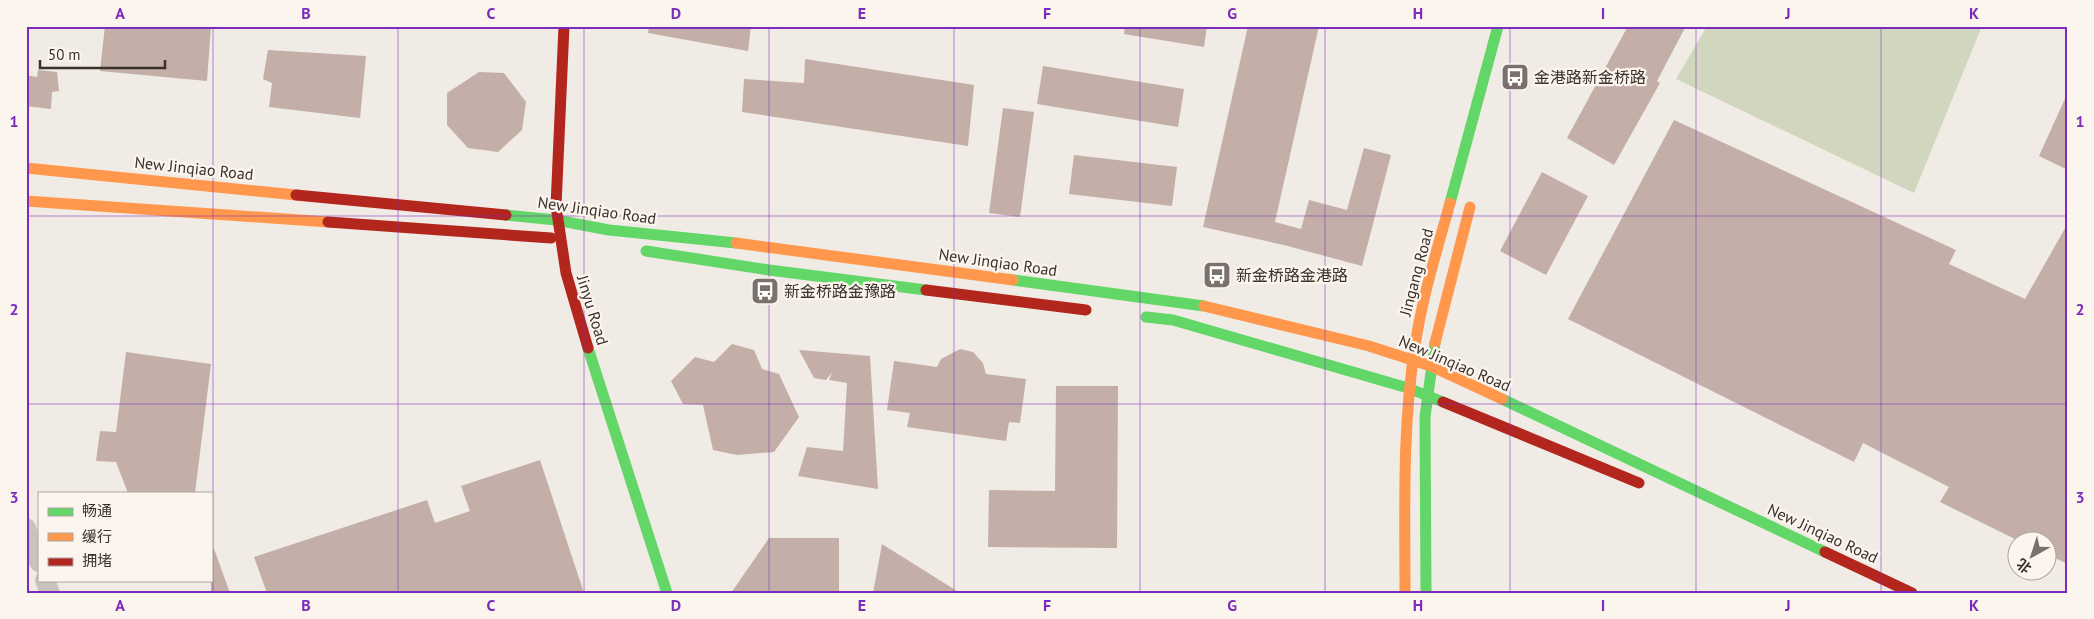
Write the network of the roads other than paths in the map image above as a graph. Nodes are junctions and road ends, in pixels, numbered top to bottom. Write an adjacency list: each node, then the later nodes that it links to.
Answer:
1 (564, 26): 6 (street, Jinyu Road)
2 (1498, 26): 12 (street, Jingang Road)
3 (26, 168): 6 (street, New Jinqiao Road)
4 (1473, 196): 13 (street)
5 (26, 201): 7 (street, New Jinqiao Road)
6 (556, 220): 7 (street, Jinyu Road); 12 (street, New Jinqiao Road)
7 (559, 238): 8 (street, New Jinqiao Road); 19 (street, Jinyu Road)
8 (572, 240)
9 (634, 250): 10 (street, New Jinqiao Road)
10 (1094, 310)
11 (1134, 315): 14 (street)
12 (1412, 359): 13 (street, New Jinqiao Road); 14 (street, Jingang Road)
13 (1431, 366): 15 (street); 22 (street, New Jinqiao Road)
14 (1408, 388): 15 (street); 20 (street, Jingang Road)
15 (1428, 395): 16 (street); 21 (street)
16 (1650, 487)
17 (26, 528): 18 (street)
18 (38, 559)
19 (667, 593)
20 (1405, 593)
21 (1426, 593)
22 (1912, 593)

